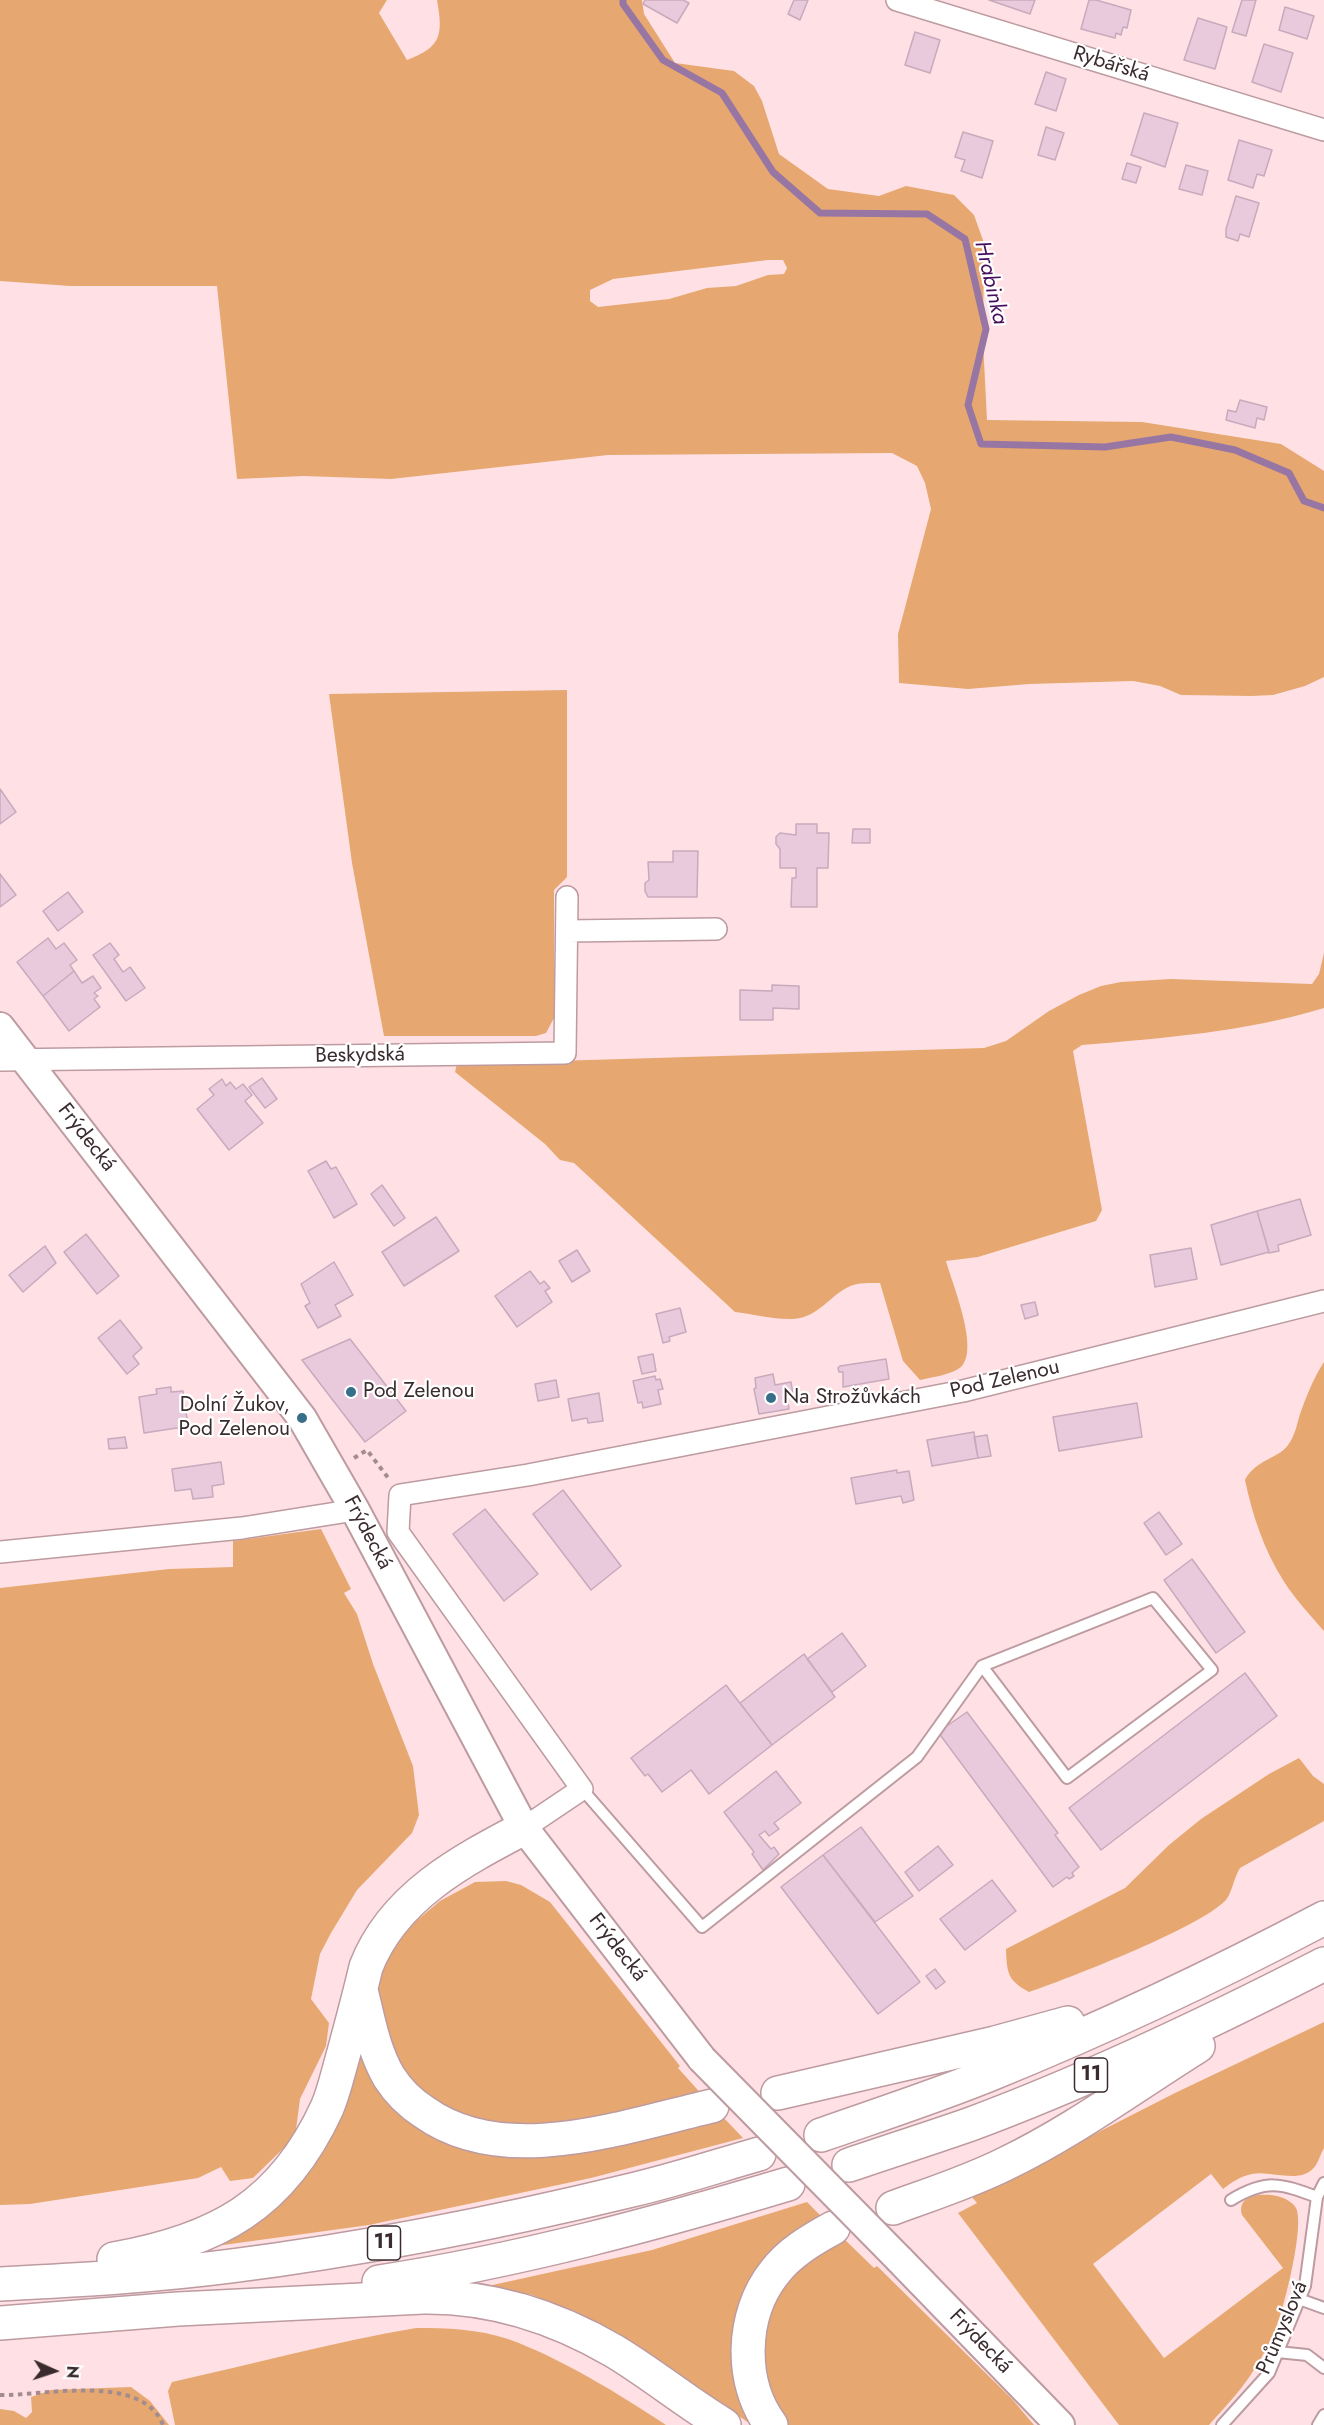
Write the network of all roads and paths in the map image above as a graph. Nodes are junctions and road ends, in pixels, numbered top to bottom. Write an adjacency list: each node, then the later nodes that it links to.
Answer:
1 (897, 0): 2 (street, Rybářská)
2 (1324, 130)
3 (567, 897): 5 (street, Beskydská)
4 (716, 929): 5 (street)
5 (567, 931): 7 (street, Beskydská)
6 (0, 1027): 7 (main road, Frýdecká)
7 (13, 1060): 9 (main road, Frýdecká)
8 (1324, 1301): 10 (street, Pod Zelenou)
9 (333, 1471): 10 (path); 11 (main road, Frýdecká)
10 (400, 1494): 14 (street)
11 (355, 1510): 12 (street); 15 (main road, Frýdecká)
12 (0, 1552)
13 (982, 1666): 13 (lane); 14 (lane)
14 (582, 1790): 15 (street)
15 (524, 1828): 19 (highway); 44 (main road, Frýdecká, bridge)
16 (1324, 1918): 18 (highway, 11)
17 (1324, 1966): 24 (highway, 11); 29 (highway)
18 (1221, 1973): 20 (highway); 22 (highway, 11)
19 (361, 1990): 21 (highway); 31 (highway)
20 (778, 2092)
21 (712, 2106)
22 (821, 2135)
23 (759, 2154): 32 (highway, 11)
24 (849, 2165)
25 (1324, 2183): 27 (lane, Průmyslová)
26 (788, 2184): 35 (highway, 11)
27 (1317, 2197): 28 (lane); 33 (lane, Průmyslová)
28 (1231, 2200)
29 (893, 2208)
30 (833, 2228): 43 (highway)
31 (0, 2278)
32 (0, 2284)
33 (1299, 2299): 34 (lane); 37 (lane, Průmyslová)
34 (1324, 2308)
35 (178, 2309): 36 (highway, 11); 42 (highway)
36 (0, 2323)
37 (1278, 2352): 38 (lane); 45 (lane, Průmyslová)
38 (1324, 2368)
39 (0, 2395): 41 (path)
40 (1324, 2415): 46 (lane)
41 (162, 2425)
42 (724, 2425)
43 (771, 2425)
44 (1060, 2425)
45 (1222, 2425)
46 (1318, 2425)

